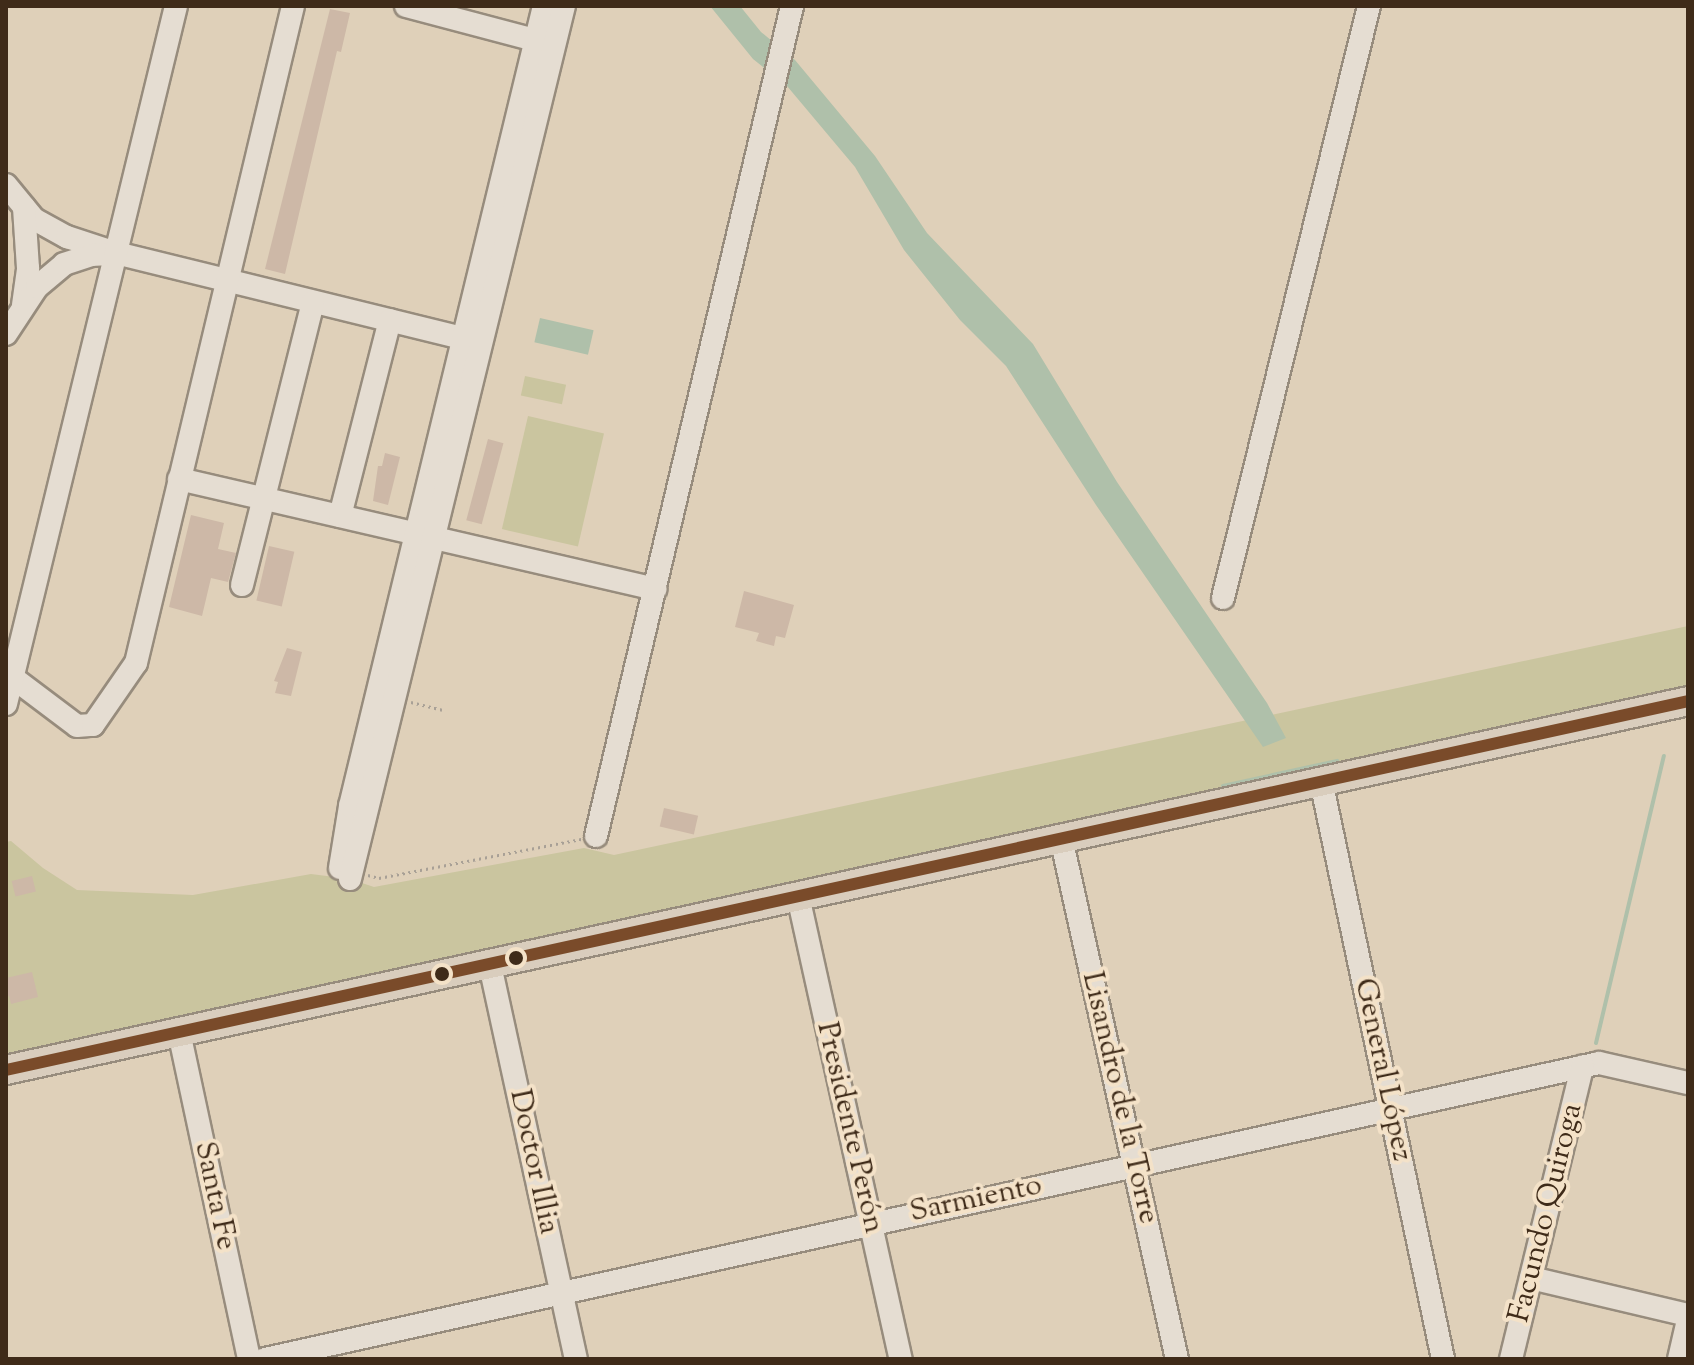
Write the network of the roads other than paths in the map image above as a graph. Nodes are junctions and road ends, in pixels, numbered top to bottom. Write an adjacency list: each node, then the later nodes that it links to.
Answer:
1 (176, 6): 11 (street)
2 (293, 6): 12 (street)
3 (406, 6): 8 (street)
4 (544, 6): 8 (street)
5 (564, 6): 8 (street)
6 (792, 6): 23 (street)
7 (1369, 6): 24 (street)
8 (545, 43): 17 (street)
9 (6, 185): 10 (street)
10 (24, 207): 11 (street); 14 (street)
11 (116, 253): 12 (street); 14 (street); 25 (street)
12 (225, 281): 13 (street); 18 (street)
13 (313, 302): 15 (street); 19 (street)
14 (22, 308): 16 (street)
15 (390, 320): 17 (street); 20 (street)
16 (6, 334)
17 (471, 340): 21 (street)
18 (179, 479): 19 (street); 25 (street)
19 (263, 498): 20 (street); 22 (street)
20 (340, 516): 21 (street)
21 (424, 536): 23 (street); 31 (street)
22 (242, 585)
23 (655, 589): 29 (street)
24 (1223, 598)
25 (12, 677): 27 (street)
26 (1688, 701): 28 (main road)
27 (6, 704)
28 (1321, 781): 30 (main road); 38 (street, General López)
29 (596, 836)
30 (1061, 838): 32 (main road); 39 (street, Lisandro de la Torre)
31 (347, 875)
32 (798, 896): 33 (main road); 40 (street, Presidente Perón)
33 (490, 965): 34 (main road); 42 (street, Doctor Illia)
34 (179, 1032): 36 (main road); 45 (street, Santa Fe)
35 (1582, 1067): 37 (street, Sarmiento); 38 (street, Sarmiento); 41 (street, Facundo Quiroga)
36 (6, 1070)
37 (1688, 1083)
38 (1391, 1109): 39 (street, Sarmiento); 50 (street, General López)
39 (1134, 1165): 40 (street, Sarmiento); 49 (street, Lisandro de la Torre)
40 (871, 1223): 42 (street, Sarmiento); 48 (street, Presidente Perón)
41 (1531, 1278): 43 (street); 51 (street, Facundo Quiroga)
42 (562, 1294): 46 (street, Sarmiento); 47 (street, Doctor Illia)
43 (1688, 1315)
44 (1688, 1321): 52 (street)
45 (249, 1359)
46 (265, 1359)
47 (576, 1359)
48 (901, 1359)
49 (1177, 1359)
50 (1443, 1359)
51 (1511, 1359)
52 (1679, 1359)

